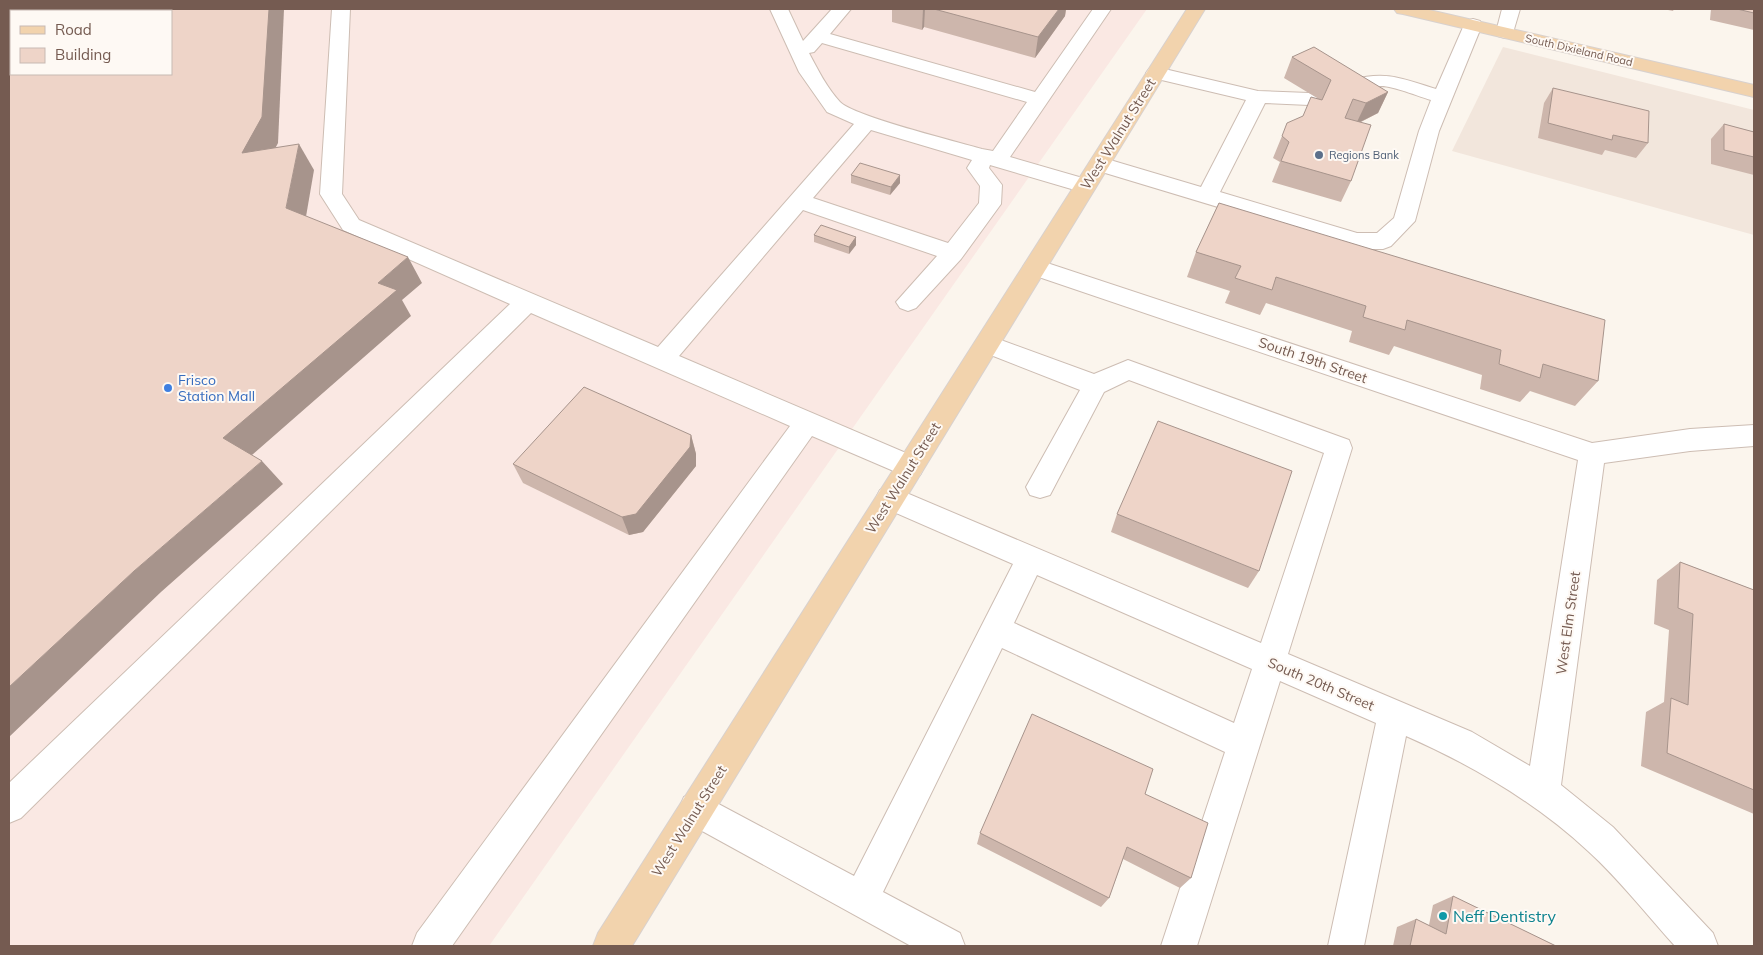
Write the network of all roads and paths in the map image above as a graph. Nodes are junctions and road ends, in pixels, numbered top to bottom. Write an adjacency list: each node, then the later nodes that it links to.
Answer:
1 (341, 9): 26 (street)
2 (780, 9): 11 (street)
3 (842, 9): 10 (street)
4 (1102, 9): 17 (street)
5 (1196, 9): 12 (main road, West Walnut Street)
6 (1403, 9): 8 (main road, South Dixieland Road)
7 (1511, 9): 9 (street)
8 (1473, 25): 9 (main road, South Dixieland Road); 16 (street)
9 (1504, 32): 14 (main road, South Dixieland Road)
10 (818, 36): 11 (street); 17 (street)
11 (801, 55): 19 (street)
12 (1156, 72): 15 (street); 21 (main road, West Walnut Street)
13 (1345, 89): 16 (street)
14 (1754, 91)
15 (1258, 97): 18 (street); 22 (street)
16 (1442, 97): 22 (street)
17 (1039, 99): 20 (street)
18 (1309, 99)
19 (867, 122): 20 (street); 23 (street)
20 (991, 157): 21 (street); 24 (street)
21 (1092, 175): 22 (street); 25 (main road, West Walnut Street)
22 (1208, 196)
23 (798, 201): 24 (street); 29 (street)
24 (952, 253): 27 (street)
25 (1035, 267): 28 (main road, West Walnut Street); 33 (street, South 19th Street)
26 (528, 301): 29 (street); 43 (street)
27 (908, 302)
28 (987, 344): 30 (street); 34 (main road, West Walnut Street)
29 (661, 360): 31 (street)
30 (1095, 385): 35 (street); 39 (street)
31 (807, 423): 34 (street); 46 (street)
32 (1754, 435): 33 (street)
33 (1592, 454): 42 (street, West Elm Street)
34 (910, 467): 36 (main road, West Walnut Street)
35 (1040, 487)
36 (890, 498): 37 (street, South 20th Street); 44 (main road, West Walnut Street)
37 (1030, 560): 38 (street); 39 (street, South 20th Street)
38 (996, 630): 41 (street); 45 (street)
39 (1269, 662): 40 (street, South 20th Street); 41 (street)
40 (1394, 715): 42 (street, South 20th Street); 50 (street)
41 (1244, 744): 49 (street)
42 (1543, 792): 51 (street, South 20th Street)
43 (9, 806)
44 (696, 809): 45 (street); 47 (main road, West Walnut Street)
45 (861, 899): 48 (street)
46 (430, 946)
47 (611, 946)
48 (947, 946)
49 (1179, 946)
50 (1346, 946)
51 (1700, 946)

